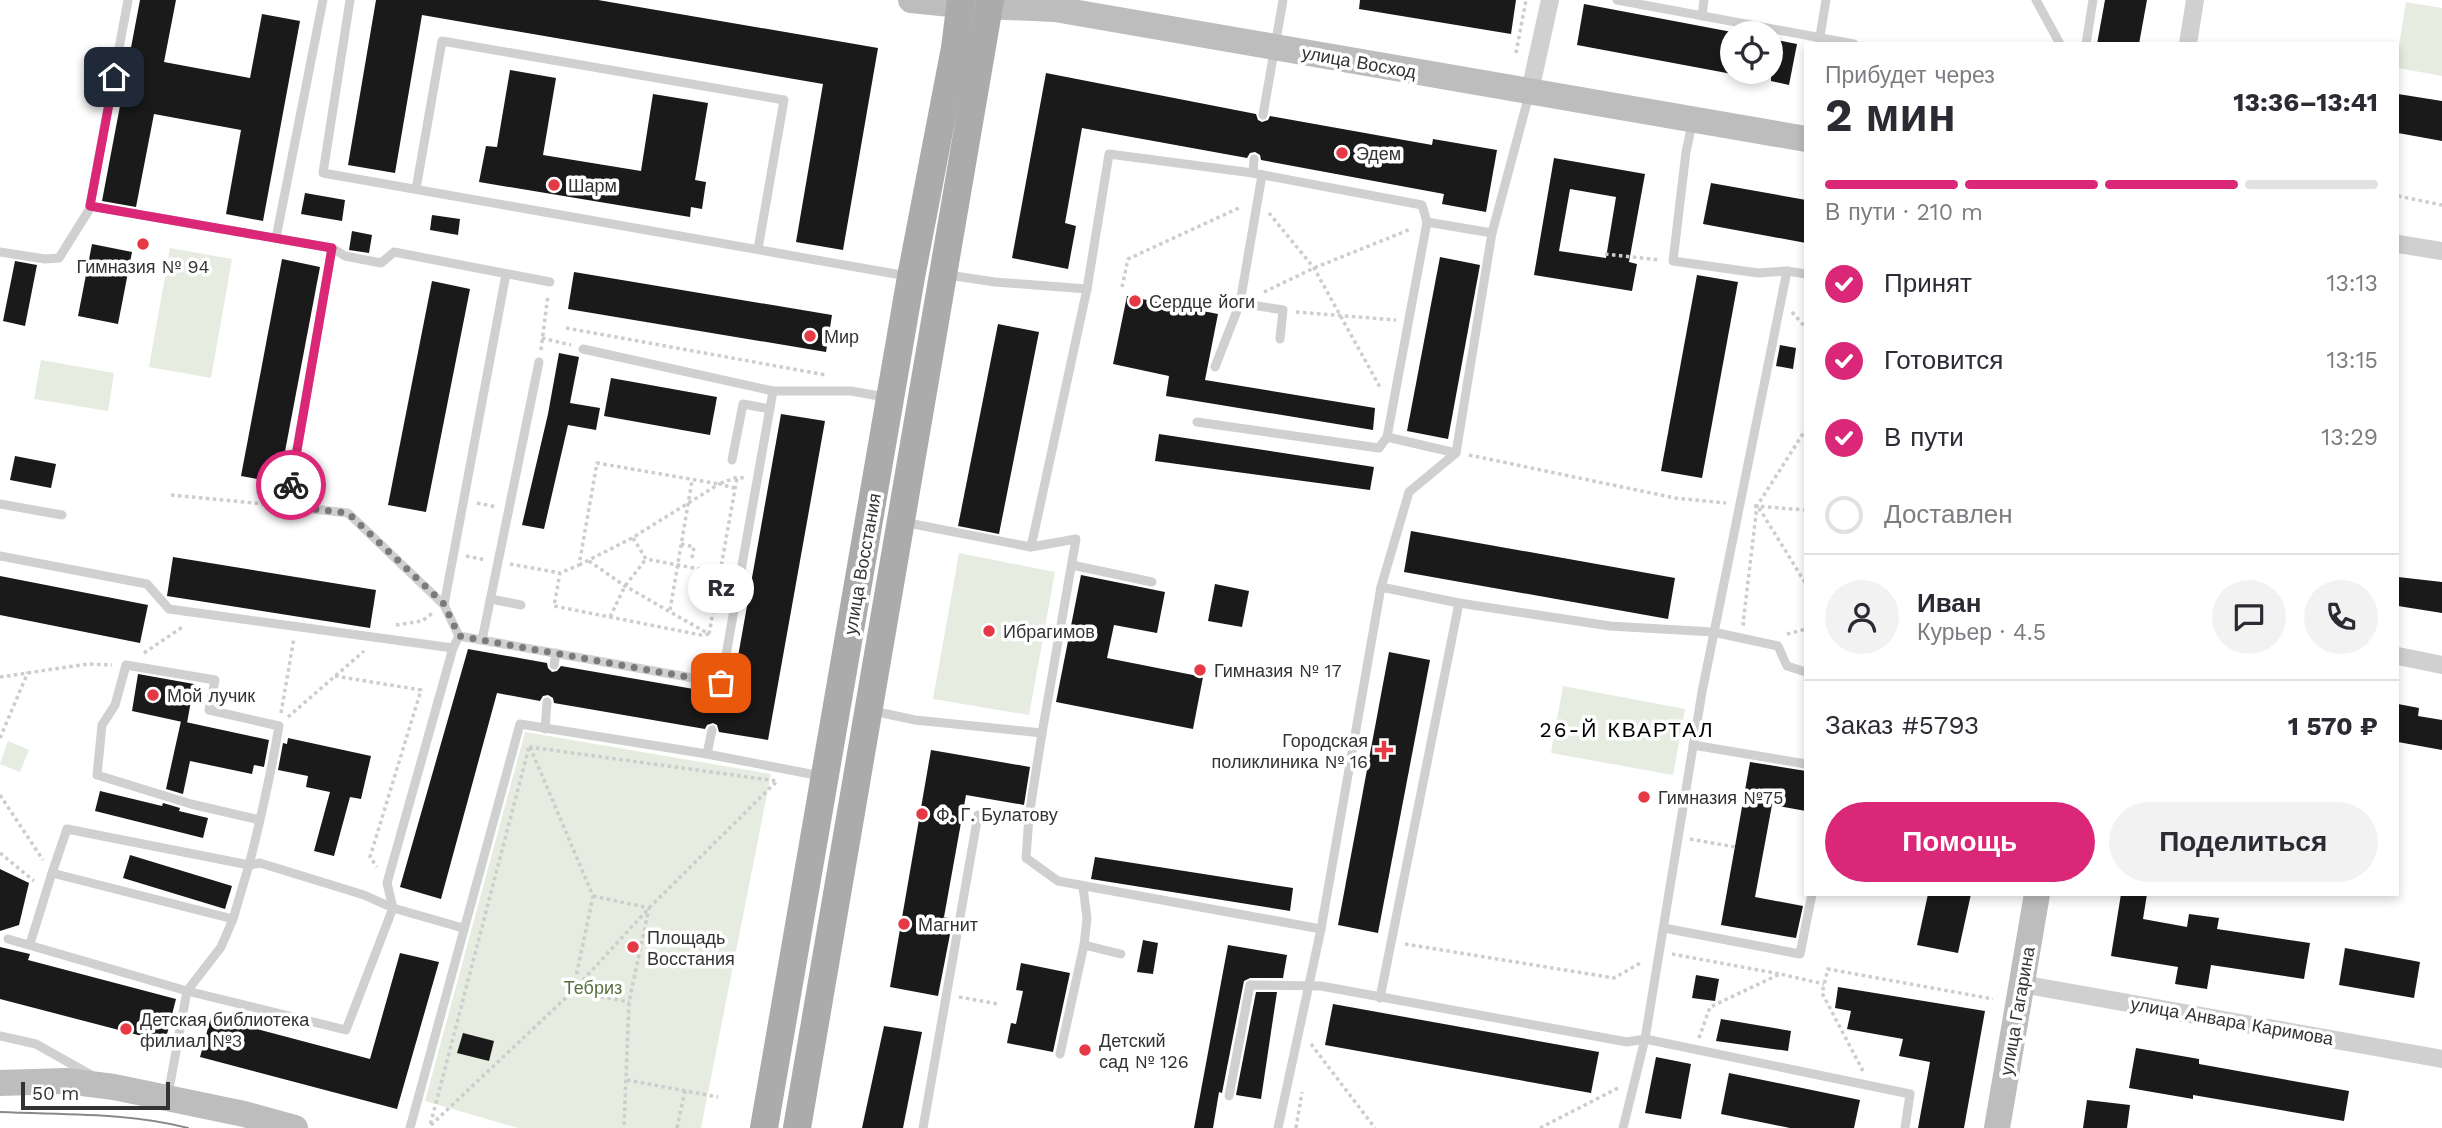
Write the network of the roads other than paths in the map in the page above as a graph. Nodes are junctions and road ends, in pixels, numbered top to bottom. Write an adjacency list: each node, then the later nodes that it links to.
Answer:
1 (128, 0): 28 (lane)
2 (323, 0): 31 (lane)
3 (350, 0): 27 (lane)
4 (911, 0): 13 (street, улица Восход)
5 (1283, 0): 20 (lane)
6 (1550, 0): 21 (street)
7 (1617, 0): 15 (lane)
8 (1704, 0): 15 (lane)
9 (1826, 0): 16 (lane)
10 (2036, 0): 17 (lane)
11 (2093, 0): 18 (lane)
12 (2195, 0): 19 (street)
13 (960, 3): 14 (street, улица Восход); 41 (main road, улица Восстания)
14 (990, 3): 20 (street, улица Восход); 40 (main road, улица Восстания)
15 (1702, 16): 16 (lane)
16 (1819, 41)
17 (2059, 42)
18 (2087, 42)
19 (2188, 42)
20 (1274, 47): 21 (street, улица Восход); 22 (lane)
21 (1530, 91): 23 (street, улица Восход); 30 (lane)
22 (1263, 115)
23 (1693, 119): 24 (street, улица Восход); 37 (lane)
24 (1804, 136)
25 (1254, 159): 26 (lane)
26 (1257, 174): 29 (lane); 43 (lane); 44 (lane)
27 (416, 189): 34 (lane); 34 (lane)
28 (90, 206): 31 (lane); 36 (lane)
29 (1427, 222): 30 (lane); 53 (lane)
30 (1492, 233): 54 (lane)
31 (276, 238): 33 (lane)
32 (2399, 244): 35 (street)
33 (332, 248): 38 (lane); 66 (lane)
34 (758, 249): 41 (lane)
35 (2442, 251)
36 (0, 252)
37 (1787, 271): 39 (lane); 68 (lane)
38 (506, 274): 42 (lane); 66 (lane)
39 (1804, 274)
40 (943, 275): 43 (lane); 58 (main road, улица Восстания)
41 (911, 277): 50 (main road, улица Восстания)
42 (550, 282)
43 (1087, 289): 59 (lane)
44 (1240, 303): 45 (lane); 48 (lane)
45 (1280, 339)
46 (583, 349): 49 (lane)
47 (539, 362): 64 (lane)
48 (1215, 367)
49 (773, 391): 50 (lane); 51 (lane)
50 (890, 397): 87 (main road, улица Восстания)
51 (770, 409): 55 (lane); 77 (lane)
52 (1197, 422): 53 (lane)
53 (1387, 437): 54 (lane)
54 (1457, 453): 63 (lane)
55 (732, 460)
56 (0, 504): 57 (lane)
57 (61, 515)
58 (901, 522): 59 (lane); 80 (main road, улица Восстания)
59 (1031, 547): 61 (lane)
60 (0, 556): 71 (lane)
61 (1072, 565): 62 (lane); 83 (lane)
62 (1152, 582)
63 (1381, 587): 65 (lane); 99 (lane)
64 (491, 599): 67 (lane); 70 (lane)
65 (1459, 603): 68 (lane); 107 (lane)
66 (444, 604): 69 (lane)
67 (521, 605)
68 (1713, 632): 76 (lane); 84 (lane)
69 (459, 636): 70 (lane); 71 (lane)
70 (482, 640): 72 (lane)
71 (453, 648): 95 (lane)
72 (556, 653): 74 (lane); 77 (lane)
73 (2399, 656): 75 (street)
74 (554, 665)
75 (2442, 665)
76 (1804, 671)
77 (721, 683): 78 (lane)
78 (718, 694)
79 (547, 702): 81 (lane)
80 (867, 710): 83 (lane); 119 (main road, улица Восстания)
81 (545, 729): 85 (lane); 97 (lane)
82 (712, 730): 85 (lane)
83 (1042, 733): 88 (lane)
84 (1693, 745): 86 (lane); 98 (lane)
85 (707, 754): 87 (lane)
86 (1804, 764)
87 (826, 777): 118 (main road, улица Восстания)
88 (1029, 816): 92 (lane); 120 (lane)
89 (260, 820): 89 (lane); 90 (lane)
90 (249, 865): 91 (lane); 95 (lane); 96 (lane)
91 (52, 873): 96 (lane); 101 (lane)
92 (1083, 887): 99 (lane); 102 (lane)
93 (1812, 896): 98 (lane)
94 (2037, 896): 104 (street, улица Гагарина)
95 (393, 908): 97 (lane); 106 (lane)
96 (233, 919): 106 (lane)
97 (463, 928): 117 (lane)
98 (1664, 928): 109 (lane)
99 (1321, 929): 105 (lane)
100 (8, 939): 101 (lane)
101 (30, 944): 106 (lane)
102 (1084, 945): 103 (lane); 110 (lane)
103 (1121, 954)
104 (2022, 984): 111 (street, улица Анвара Каримова); 124 (street, улица Гагарина)
105 (1308, 985): 107 (lane); 114 (lane); 121 (lane)
106 (187, 991): 115 (lane)
107 (1380, 998): 109 (lane)
108 (0, 1037): 113 (lane)
109 (1645, 1039): 122 (lane); 123 (lane)
110 (1060, 1054)
111 (2442, 1059)
112 (0, 1083): 113 (street)
113 (114, 1087): 115 (street)
114 (1229, 1096)
115 (168, 1097): 116 (street)
116 (295, 1128)
117 (410, 1128)
118 (764, 1128)
119 (797, 1128)
120 (923, 1128)
121 (1278, 1128)
122 (1623, 1128)
123 (1905, 1128)
124 (1997, 1128)

